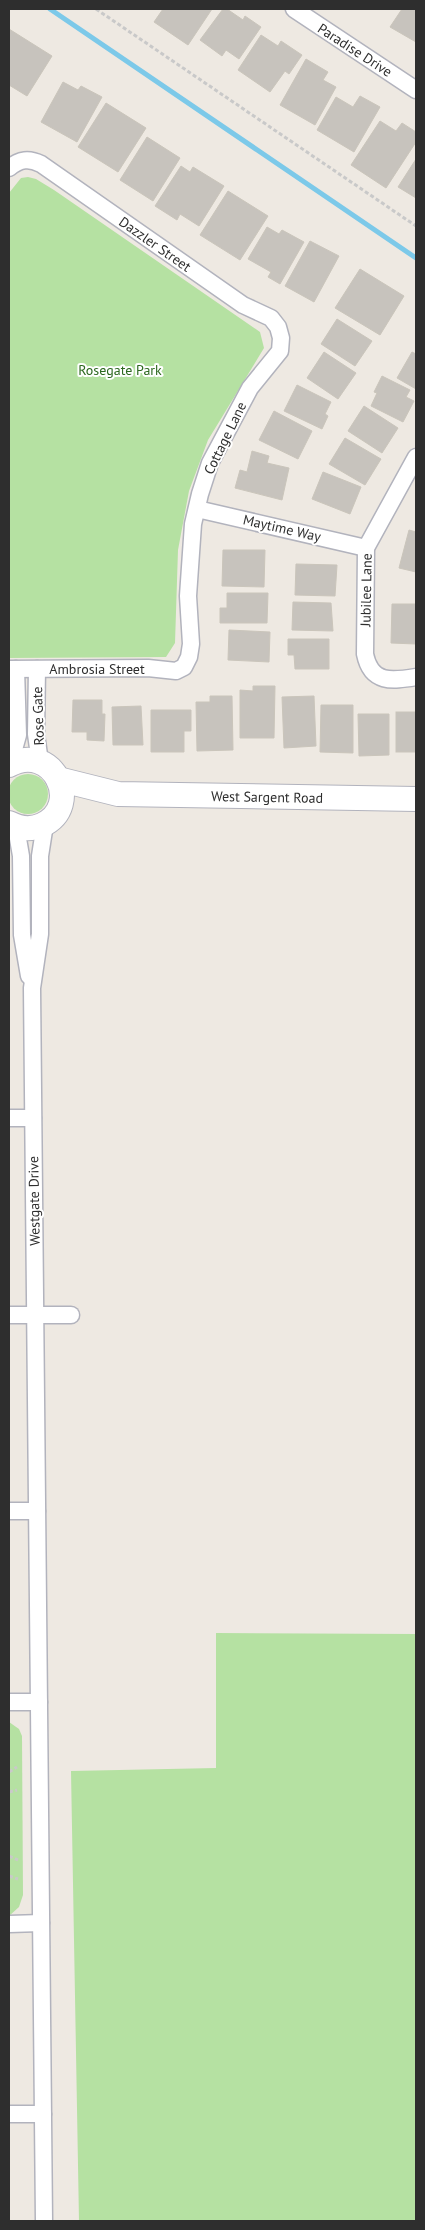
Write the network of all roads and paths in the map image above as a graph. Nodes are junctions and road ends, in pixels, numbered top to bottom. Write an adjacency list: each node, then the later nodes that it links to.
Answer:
1 (96, 9): 5 (path)
2 (294, 9): 3 (street, Paradise Drive)
3 (416, 90)
4 (15, 164): 6 (street, Dazzler Street)
5 (416, 226)
6 (281, 338): 8 (street, Cottage Lane)
7 (416, 457): 9 (street, Jubilee Lane)
8 (197, 509): 9 (street, Maytime Way); 10 (street, Cottage Lane)
9 (366, 548): 13 (street, Jubilee Lane)
10 (184, 667): 12 (street, Ambrosia Street)
11 (13, 669): 12 (street, Ambrosia Street); 15 (street, Rose Gate)
12 (37, 669): 14 (street, Rose Gate)
13 (416, 677)
14 (40, 762): 15 (street); 16 (street)
15 (9, 765)
16 (58, 779): 17 (street, West Sargent Road); 19 (street)
17 (118, 794): 18 (street, West Sargent Road); 19 (street, West Sargent Road)
18 (416, 799)
19 (52, 817): 20 (street, West Sargent Road); 21 (street, Westgate Drive)
20 (12, 825): 21 (street, Westgate Drive)
21 (32, 988): 23 (street, Westgate Drive)
22 (9, 1118): 23 (street)
23 (33, 1118): 25 (street, Westgate Drive)
24 (9, 1315): 25 (street)
25 (36, 1315): 26 (street); 27 (street, Westgate Drive)
26 (71, 1315)
27 (37, 1510): 28 (street); 30 (street, Westgate Drive)
28 (9, 1511)
29 (9, 1702): 30 (street)
30 (39, 1702): 39 (street, Westgate Drive)
31 (17, 1767): 32 (path)
32 (9, 1772)
33 (17, 1790): 34 (path)
34 (9, 1792)
35 (9, 1856): 36 (path)
36 (18, 1860)
37 (9, 1876): 38 (path)
38 (18, 1879)
39 (41, 1923): 40 (street); 42 (street, Westgate Drive)
40 (9, 1924)
41 (9, 2114): 42 (street)
42 (43, 2114): 43 (street, Westgate Drive)
43 (44, 2221)

